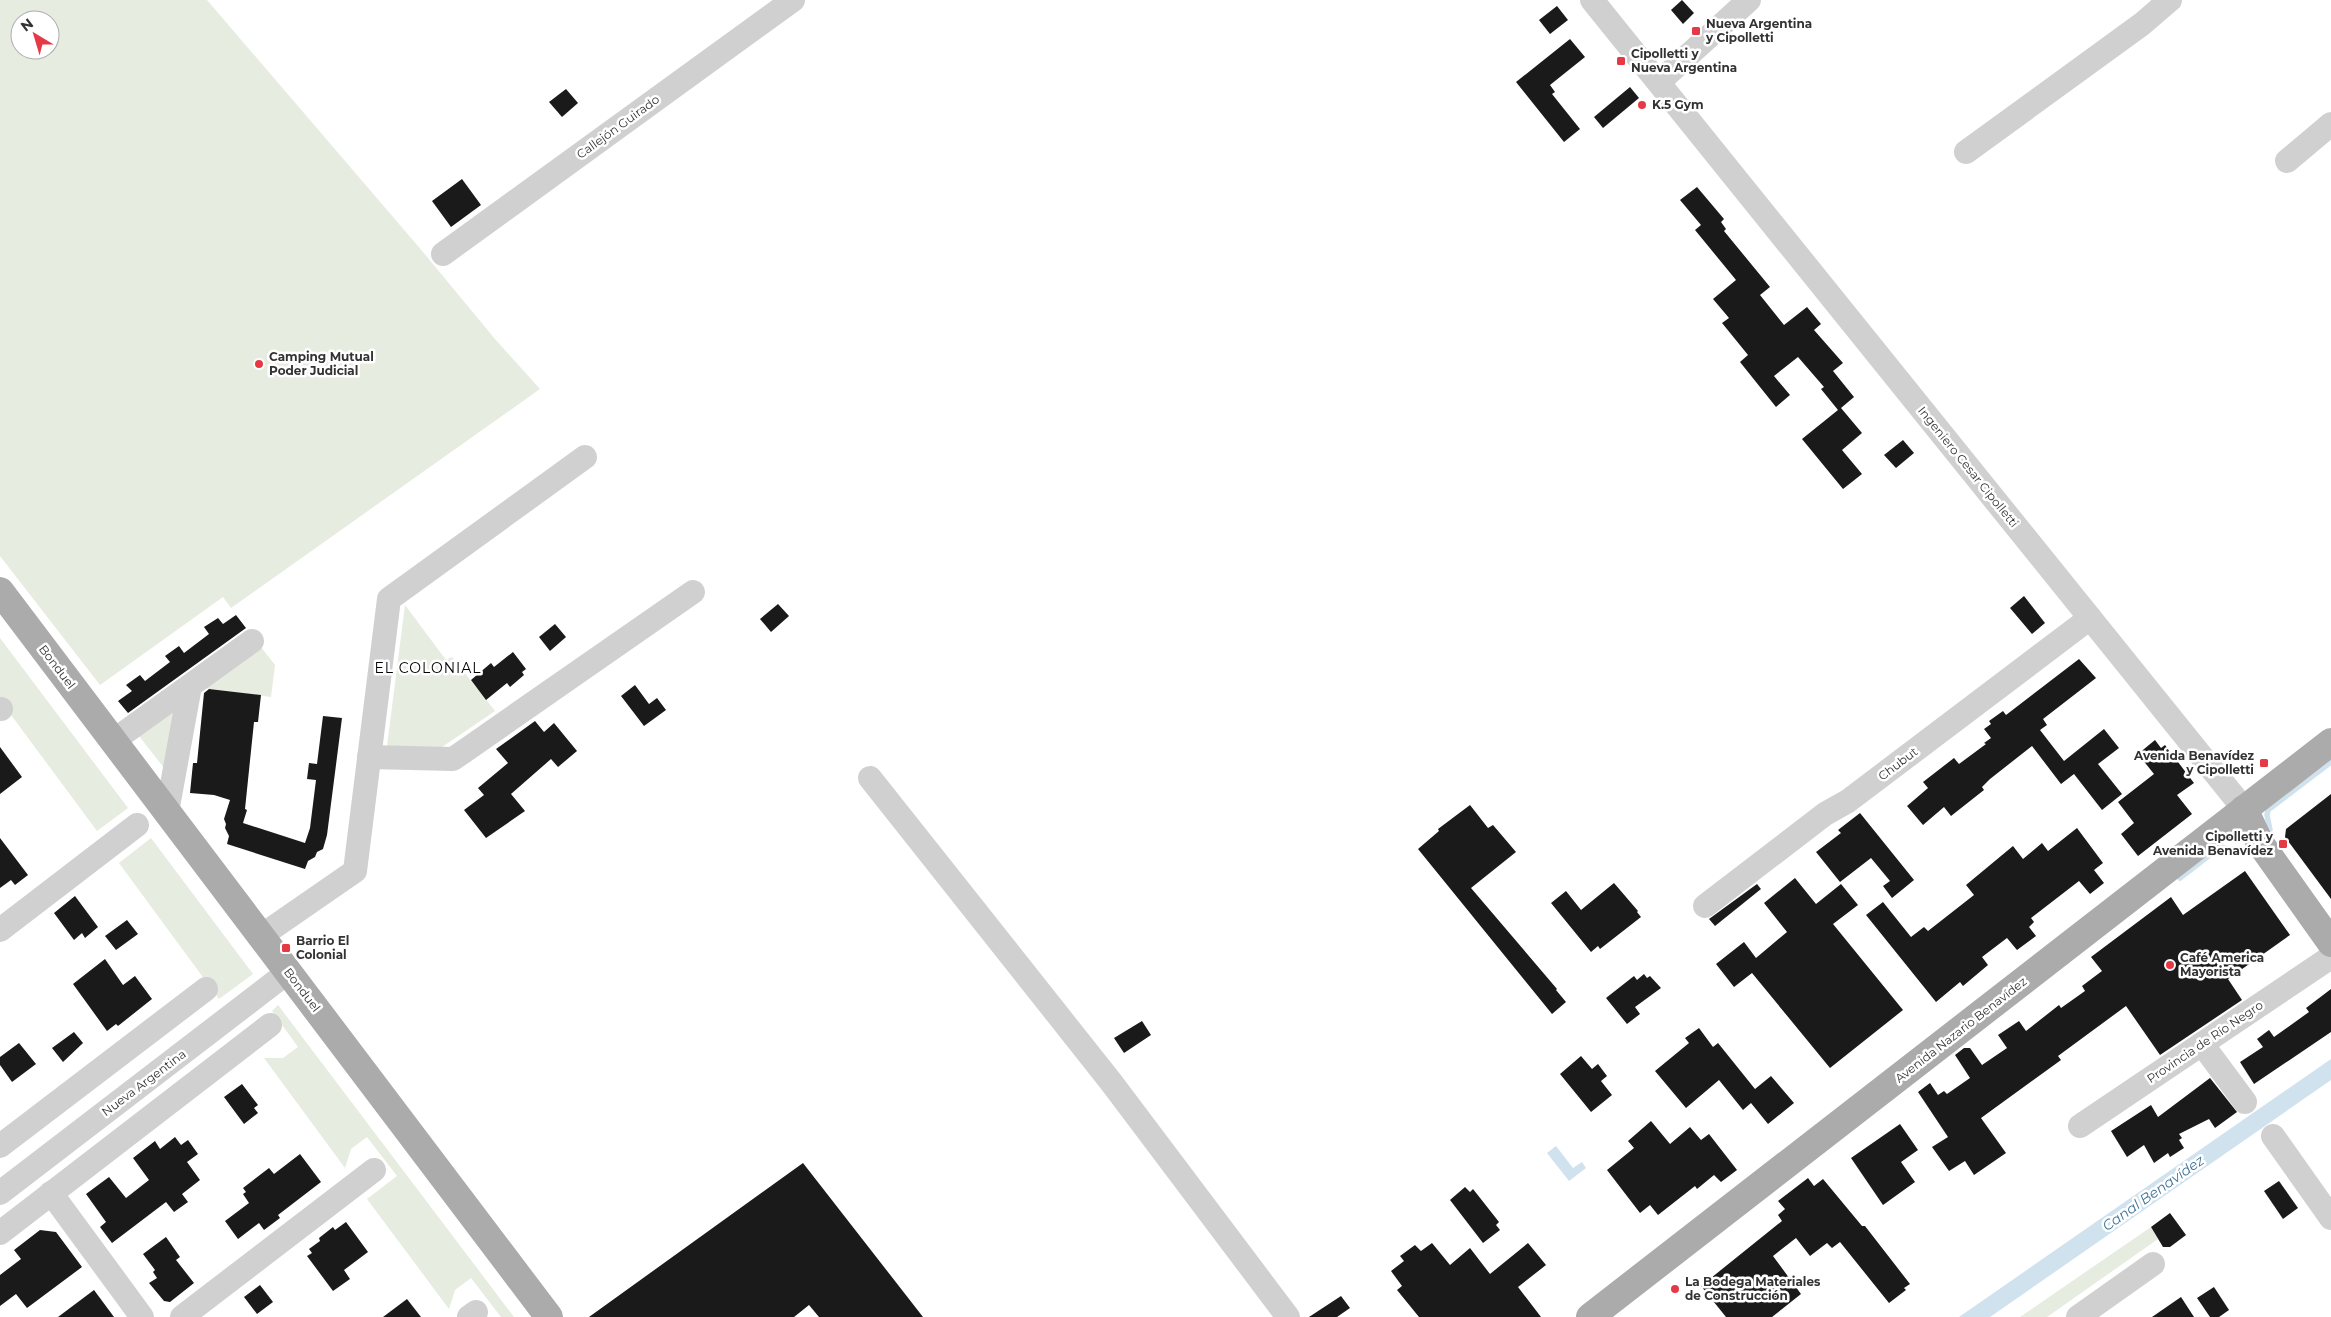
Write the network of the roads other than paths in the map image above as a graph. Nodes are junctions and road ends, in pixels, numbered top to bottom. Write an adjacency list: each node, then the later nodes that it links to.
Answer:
1 (793, 0): 9 (street, Callejón Guirado)
2 (1592, 0): 5 (street, Ingeniero Cesar Cipolletti)
3 (1748, 0): 5 (street)
4 (2170, 0): 7 (street)
5 (1659, 82): 13 (street, Ingeniero Cesar Cipolletti)
6 (2331, 124): 8 (street)
7 (1966, 152)
8 (2287, 161)
9 (443, 254)
10 (585, 457): 18 (street)
11 (0, 591): 16 (main road, Bonduel)
12 (693, 592): 18 (street)
13 (2090, 618): 20 (street, Ingeniero Cesar Cipolletti); 23 (street, Chubut)
14 (252, 642): 15 (street)
15 (190, 686): 16 (street); 21 (street)
16 (114, 741): 21 (main road, Bonduel)
17 (2331, 742): 20 (main road, Avenida Nazario Benavídez)
18 (369, 757): 25 (street)
19 (870, 778): 45 (street)
20 (2244, 809): 26 (main road, Ingeniero Cesar Cipolletti); 46 (main road, Avenida Nazario Benavídez)
21 (167, 812): 25 (main road, Bonduel)
22 (137, 825): 24 (street)
23 (1705, 906)
24 (0, 930)
25 (261, 936): 28 (main road, Bonduel)
26 (2331, 943)
27 (2331, 957): 31 (street, Provincia de Río Negro)
28 (288, 972): 37 (street, Nueva Argentina); 44 (main road, Bonduel)
29 (206, 989): 35 (street)
30 (270, 1025): 38 (street)
31 (2202, 1044): 32 (street); 33 (street, Provincia de Río Negro)
32 (2245, 1102)
33 (2080, 1126)
34 (2273, 1136): 39 (street)
35 (3, 1137)
36 (374, 1170): 43 (street)
37 (0, 1193)
38 (51, 1193): 40 (street); 42 (street)
39 (2331, 1218)
40 (0, 1233)
41 (2153, 1264): 47 (street)
42 (142, 1317)
43 (182, 1317)
44 (549, 1317)
45 (1288, 1317)
46 (1590, 1317)
47 (2078, 1317)

